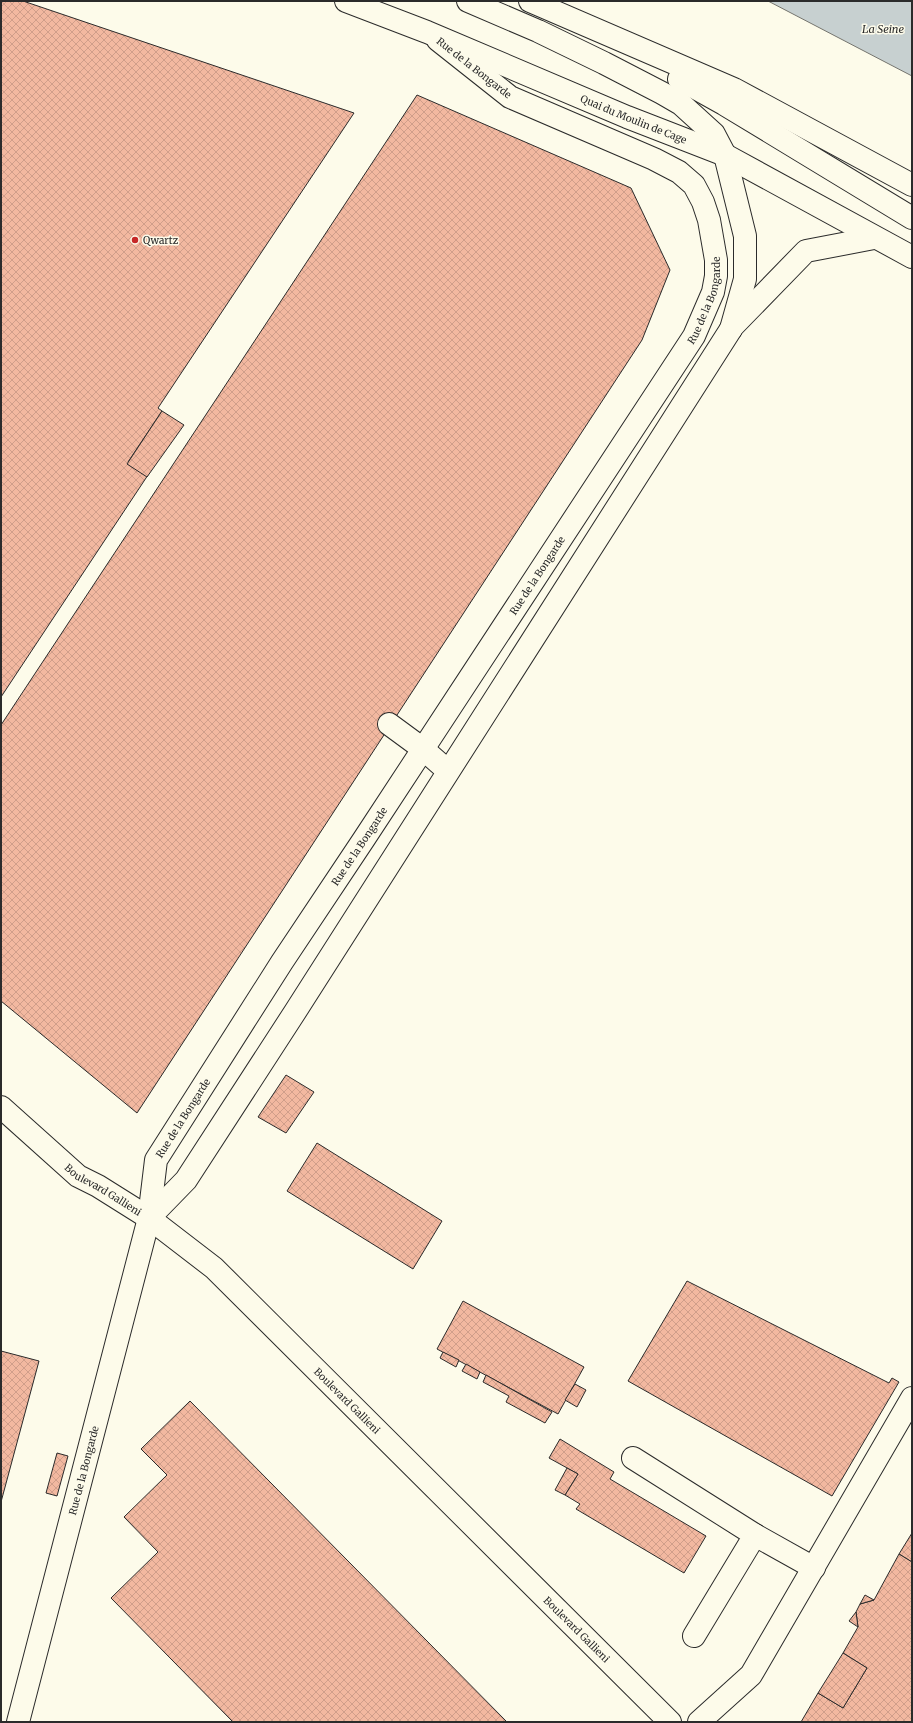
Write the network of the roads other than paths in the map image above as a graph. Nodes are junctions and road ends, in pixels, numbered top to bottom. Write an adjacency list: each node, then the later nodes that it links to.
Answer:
1 (346, 1): 5 (street, Quai du Moulin de Cage)
2 (468, 1): 6 (street)
3 (530, 1): 4 (street)
4 (571, 19): 7 (street); 8 (street)
5 (427, 32): 6 (street, Quai du Moulin de Cage); 13 (street, Rue de la Bongarde)
6 (725, 155): 9 (street, Quai du Moulin de Cage); 11 (street)
7 (912, 184)
8 (912, 218)
9 (874, 238): 10 (street, Quai du Moulin de Cage); 11 (street)
10 (912, 257)
11 (731, 329): 14 (street, Rue de la Bongarde)
12 (389, 724): 13 (street)
13 (423, 748): 14 (street); 16 (street, Rue de la Bongarde)
14 (448, 771): 16 (street, Rue de la Bongarde)
15 (1, 1107): 16 (street, Boulevard Gallieni)
16 (149, 1218): 22 (street, Rue de la Bongarde); 23 (street, Boulevard Gallieni)
17 (912, 1398): 20 (street)
18 (633, 1458): 19 (street)
19 (755, 1535): 20 (street); 21 (street)
20 (814, 1568): 24 (street)
21 (694, 1636)
22 (18, 1722)
23 (670, 1722)
24 (699, 1722)

